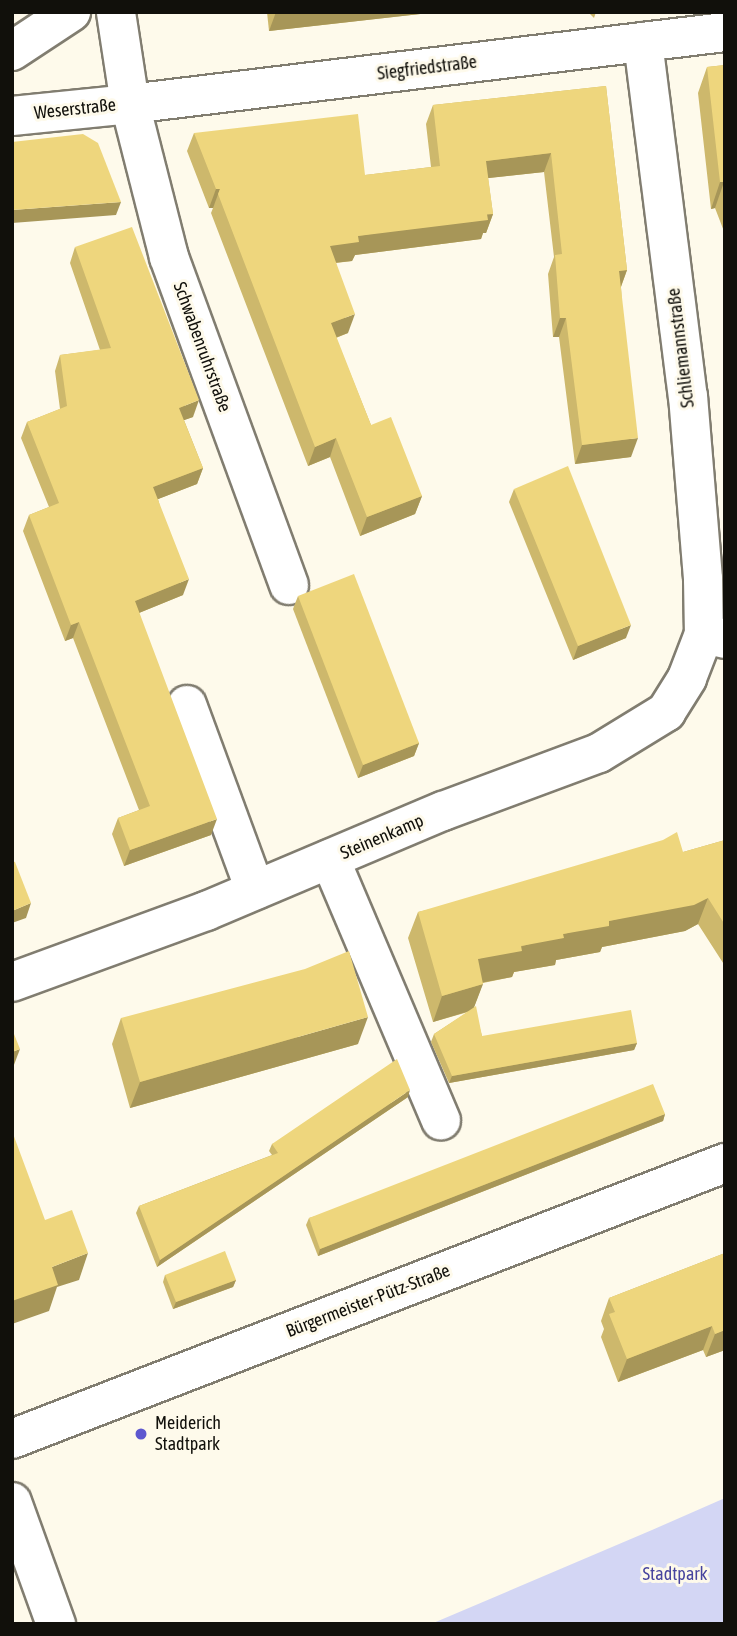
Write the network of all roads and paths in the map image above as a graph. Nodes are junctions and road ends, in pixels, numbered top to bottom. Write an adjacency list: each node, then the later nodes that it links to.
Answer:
1 (71, 12): 5 (street)
2 (116, 12): 6 (street, Weserstraße)
3 (725, 32): 4 (street, Siegfriedstraße)
4 (643, 42): 6 (street, Siegfriedstraße); 9 (street, Schliemannstraße)
5 (12, 51)
6 (130, 104): 7 (street, Weserstraße); 8 (street, Schwabenruhrstraße)
7 (12, 116)
8 (289, 585)
9 (714, 637): 11 (street, Steinenkamp)
10 (187, 705): 12 (street)
11 (330, 859): 12 (street, Steinenkamp); 14 (street)
12 (256, 890): 13 (street, Steinenkamp)
13 (12, 982)
14 (441, 1120)
15 (725, 1163): 16 (street, Bürgermeister-Pütz-Straße)
16 (12, 1439)
17 (12, 1502): 18 (street)
18 (57, 1624)

